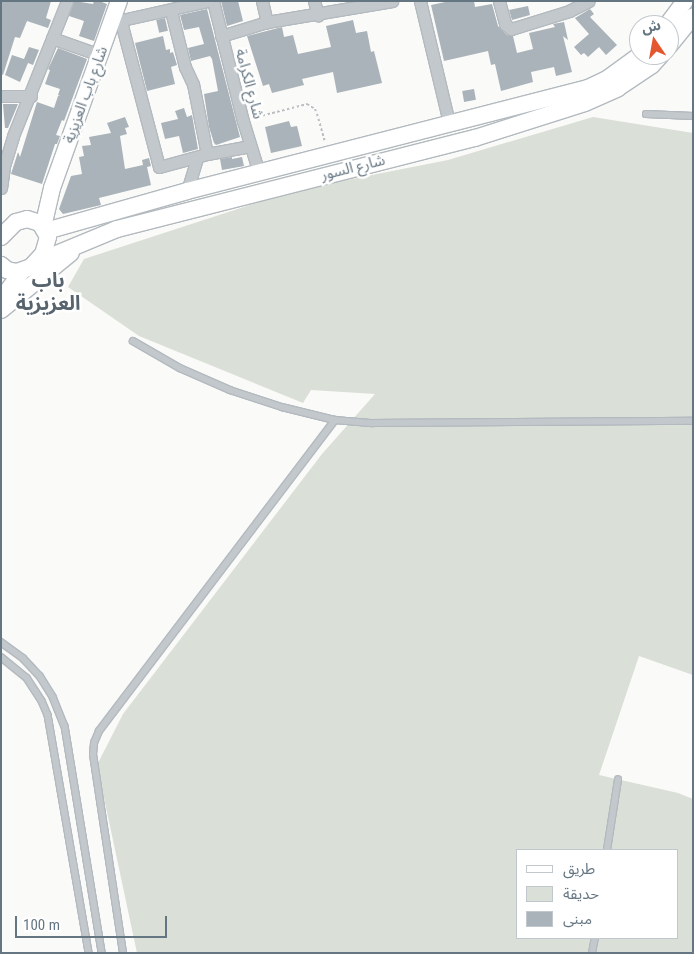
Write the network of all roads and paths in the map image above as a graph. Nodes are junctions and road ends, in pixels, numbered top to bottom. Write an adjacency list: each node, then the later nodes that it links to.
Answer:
1 (67, 1): 20 (street)
2 (119, 1): 16 (main road, شارع باب العزيزية)
3 (207, 1): 12 (street)
4 (213, 1): 19 (street, شارع الكرامة)
5 (262, 1): 17 (street)
6 (314, 1): 13 (street)
7 (392, 1): 13 (street)
8 (420, 1): 29 (street)
9 (499, 1): 10 (street)
10 (588, 1)
11 (685, 1): 14 (main road)
12 (171, 11): 16 (street); 33 (street)
13 (318, 15): 17 (street)
14 (674, 15)
15 (693, 16): 18 (main road)
16 (116, 22): 21 (main road, شارع باب العزيزية); 33 (street)
17 (267, 22): 19 (street)
18 (679, 34)
19 (221, 36): 28 (street, شارع الكرامة)
20 (52, 38): 21 (street); 25 (street)
21 (100, 56): 36 (main road, شارع باب العزيزية)
22 (629, 63): 29 (main road, شارع السور)
23 (652, 65): 41 (main road, شارع السور)
24 (1, 96): 25 (street)
25 (31, 96): 30 (street)
26 (646, 114): 27 (lane)
27 (693, 116)
28 (243, 121): 31 (street, شارع الكرامة); 32 (path)
29 (449, 122): 32 (main road, شارع السور)
30 (7, 136): 35 (street)
31 (250, 146): 33 (street); 34 (street, شارع الكرامة)
32 (329, 155): 34 (main road, شارع السور)
33 (202, 156): 37 (street)
34 (259, 173): 37 (main road, شارع السور)
35 (1, 188)
36 (52, 188): 38 (main road, شارع باب العزيزية); 39 (main road, شارع باب العزيزية)
37 (187, 191): 39 (main road, شارع السور)
38 (27, 219): 39 (main road); 40 (main road)
39 (45, 229): 42 (main road)
40 (2, 230)
41 (85, 242): 42 (main road, شارع السور); 44 (main road)
42 (13, 268): 43 (main road)
43 (1, 300)
44 (1, 310)
45 (133, 341): 46 (lane)
46 (335, 420): 47 (lane); 57 (lane)
47 (693, 421)
48 (1, 642): 50 (lane)
49 (1, 657): 51 (lane)
50 (53, 697): 51 (lane); 56 (lane)
51 (42, 701): 55 (lane)
52 (618, 780): 53 (lane)
53 (607, 849)
54 (594, 939): 58 (lane)
55 (89, 953)
56 (102, 953)
57 (123, 953)
58 (592, 953)

